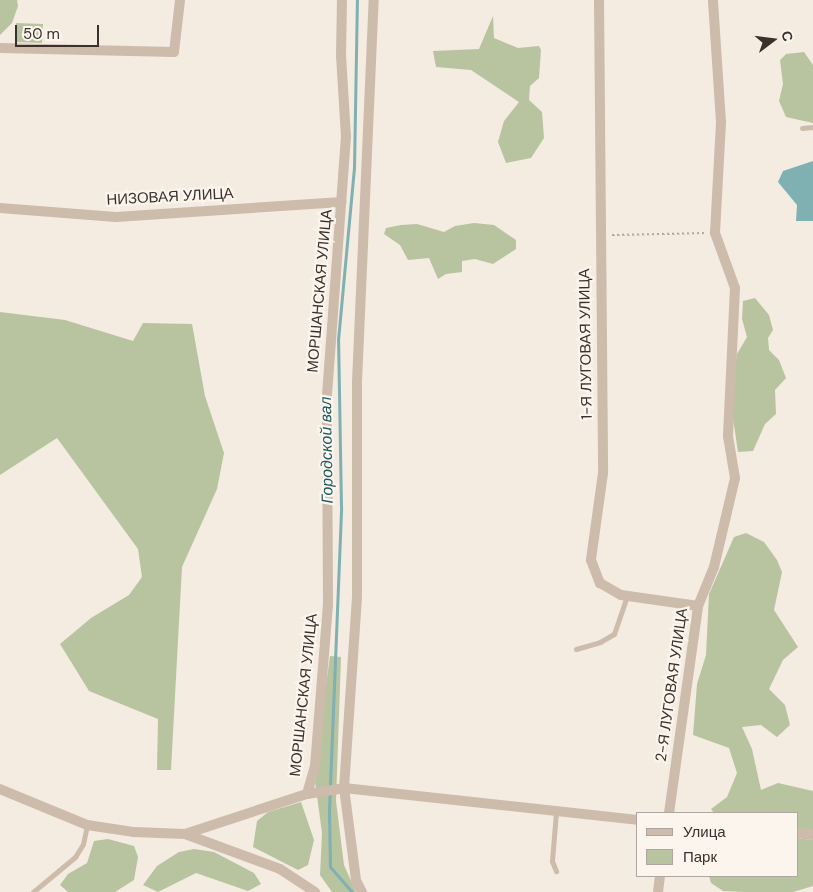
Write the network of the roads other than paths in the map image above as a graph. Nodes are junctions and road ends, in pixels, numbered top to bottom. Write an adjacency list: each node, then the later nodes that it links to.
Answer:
1 (180, 0): 6 (street)
2 (342, 0): 9 (street, МОРШАНСКАЯ УЛИЦА)
3 (374, 0): 15 (street)
4 (599, 0): 11 (street, 1-Я ЛУГОВАЯ УЛИЦА)
5 (713, 0): 12 (street, 2-Я ЛУГОВАЯ УЛИЦА)
6 (0, 48)
7 (813, 126): 8 (lane)
8 (802, 128)
9 (342, 202): 10 (street, НИЗОВАЯ УЛИЦА); 16 (street, МОРШАНСКАЯ УЛИЦА)
10 (0, 208)
11 (627, 596): 12 (street, 1-Я ЛУГОВАЯ УЛИЦА); 13 (lane)
12 (698, 606): 18 (street, 2-Я ЛУГОВАЯ УЛИЦА)
13 (576, 649)
14 (0, 789): 20 (street)
15 (340, 789): 16 (street); 17 (street); 28 (street)
16 (308, 794): 21 (street)
17 (556, 812): 19 (street); 24 (lane)
18 (669, 812)
19 (636, 820)
20 (87, 825): 21 (street); 26 (lane)
21 (185, 834): 27 (street)
22 (798, 834): 23 (street)
23 (813, 835)
24 (556, 871)
25 (660, 877): 29 (street)
26 (33, 892)
27 (315, 892)
28 (362, 892)
29 (658, 892)

